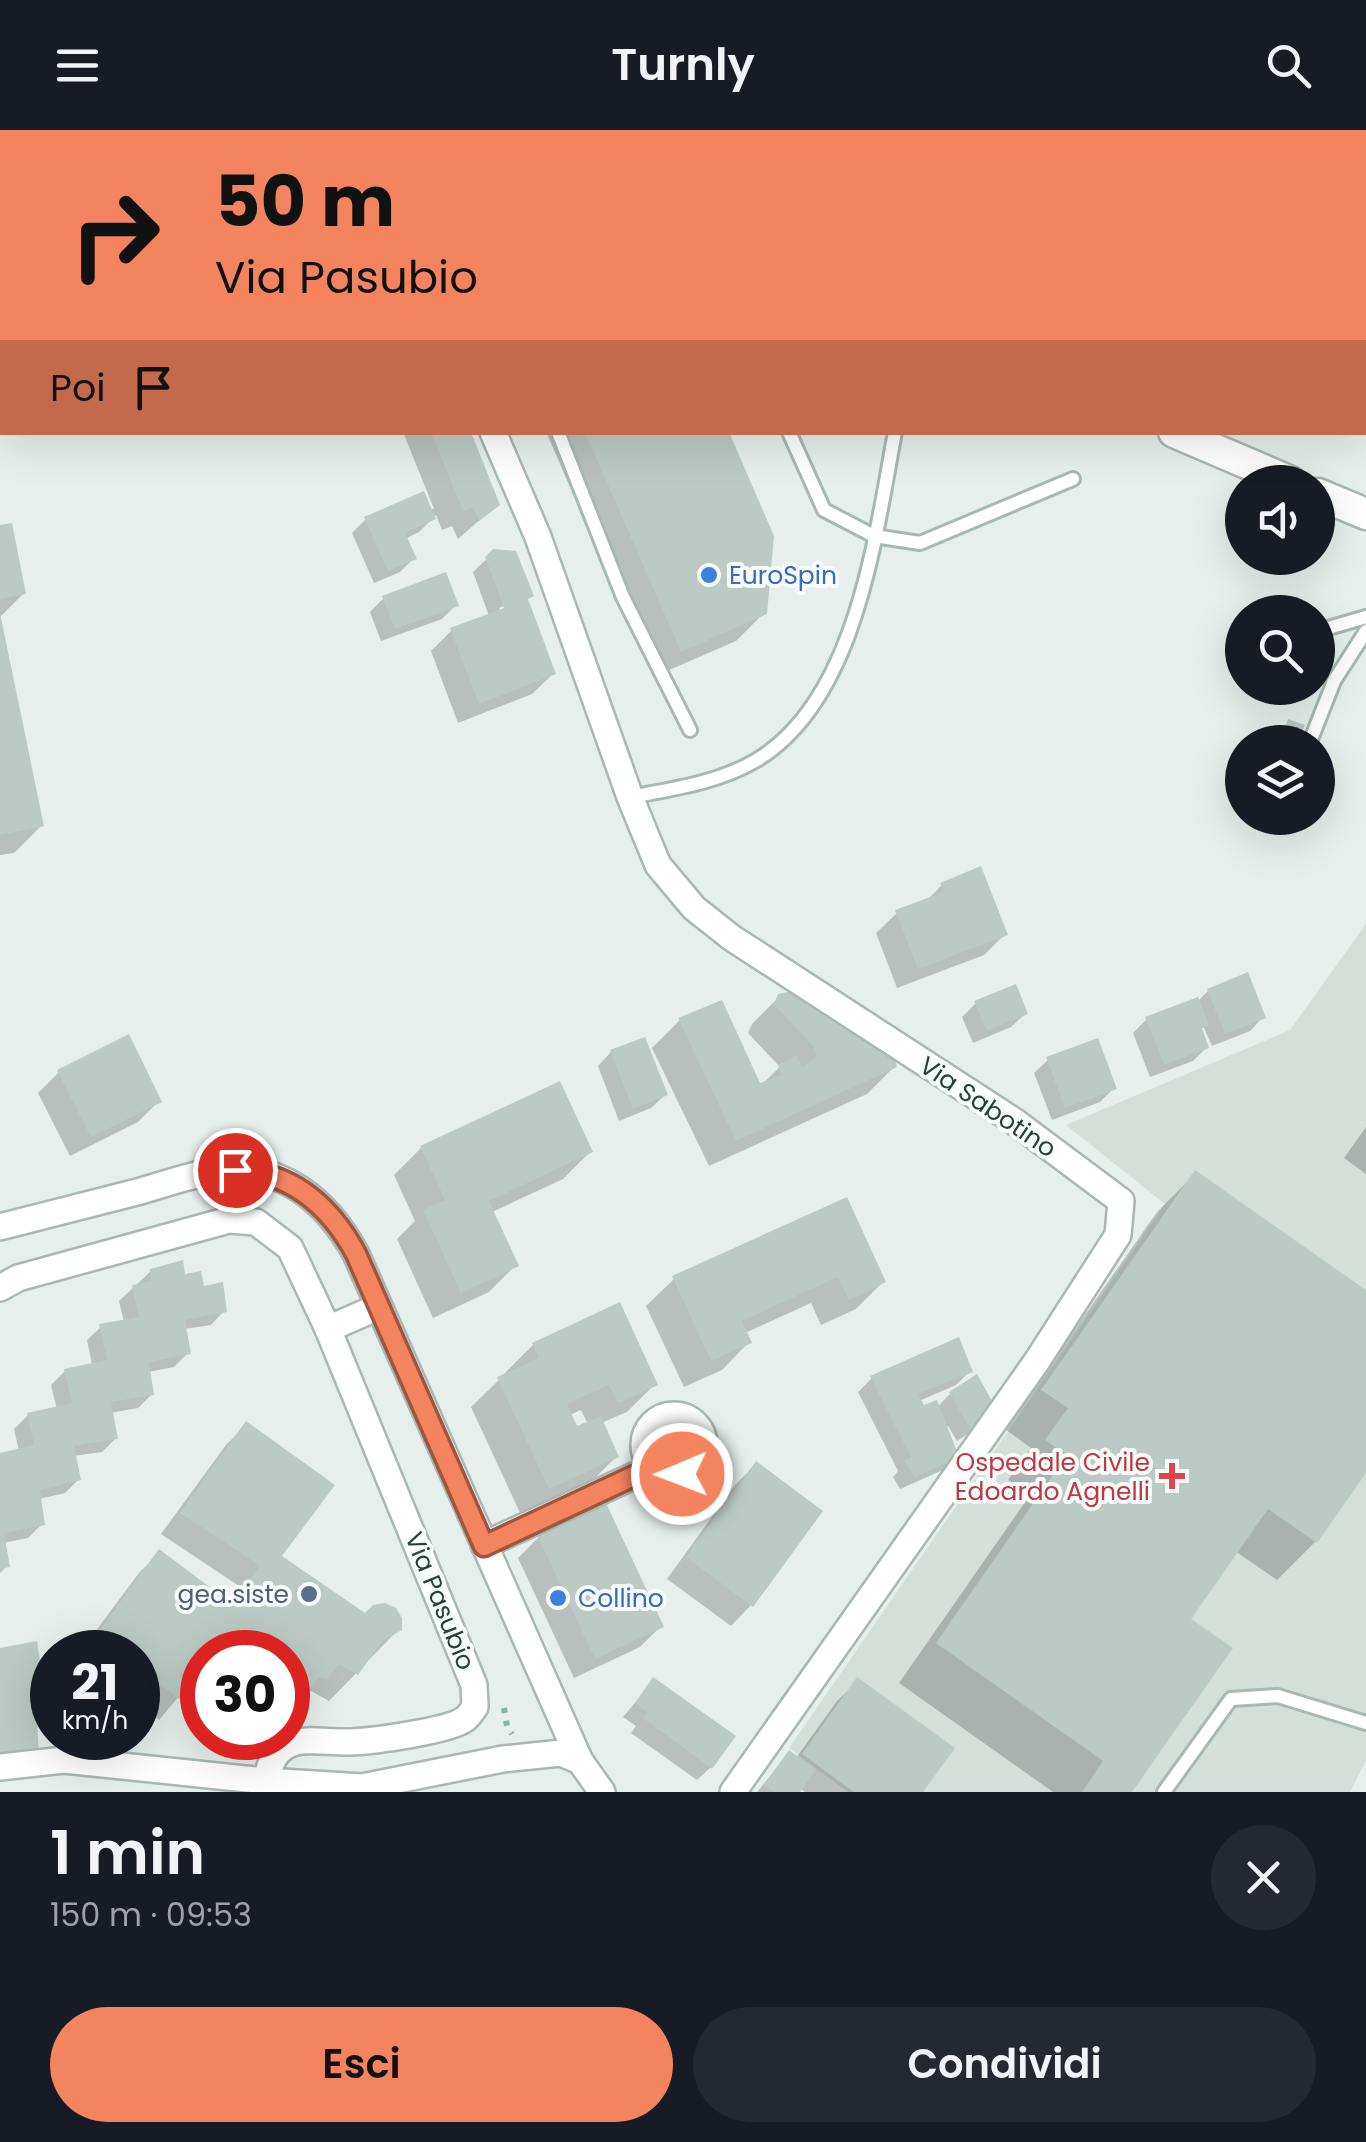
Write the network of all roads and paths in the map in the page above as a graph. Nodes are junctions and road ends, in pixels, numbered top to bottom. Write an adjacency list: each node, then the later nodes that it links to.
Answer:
1 (494, 435): 16 (street, Via Sabotino)
2 (559, 435): 15 (lane)
3 (791, 435): 10 (lane)
4 (894, 435): 10 (lane)
5 (1181, 435): 6 (street)
6 (1251, 465)
7 (1073, 479): 10 (lane)
8 (1335, 501): 9 (street)
9 (1366, 514)
10 (874, 536): 16 (lane)
11 (1366, 617): 12 (lane)
12 (1335, 625)
13 (1366, 631): 14 (lane)
14 (1317, 725)
15 (690, 730)
16 (630, 797): 28 (street, Via Sabotino)
17 (0, 1227): 19 (street)
18 (0, 1288): 20 (street, Via Pasubio)
19 (378, 1307): 20 (street); 22 (street)
20 (328, 1329): 26 (street, Via Pasubio)
21 (653, 1467): 22 (street)
22 (484, 1546): 24 (street)
23 (1366, 1723): 29 (lane)
24 (580, 1761): 26 (street); 27 (street)
25 (0, 1767): 26 (street)
26 (266, 1781)
27 (602, 1792)
28 (733, 1792)
29 (1164, 1792)

